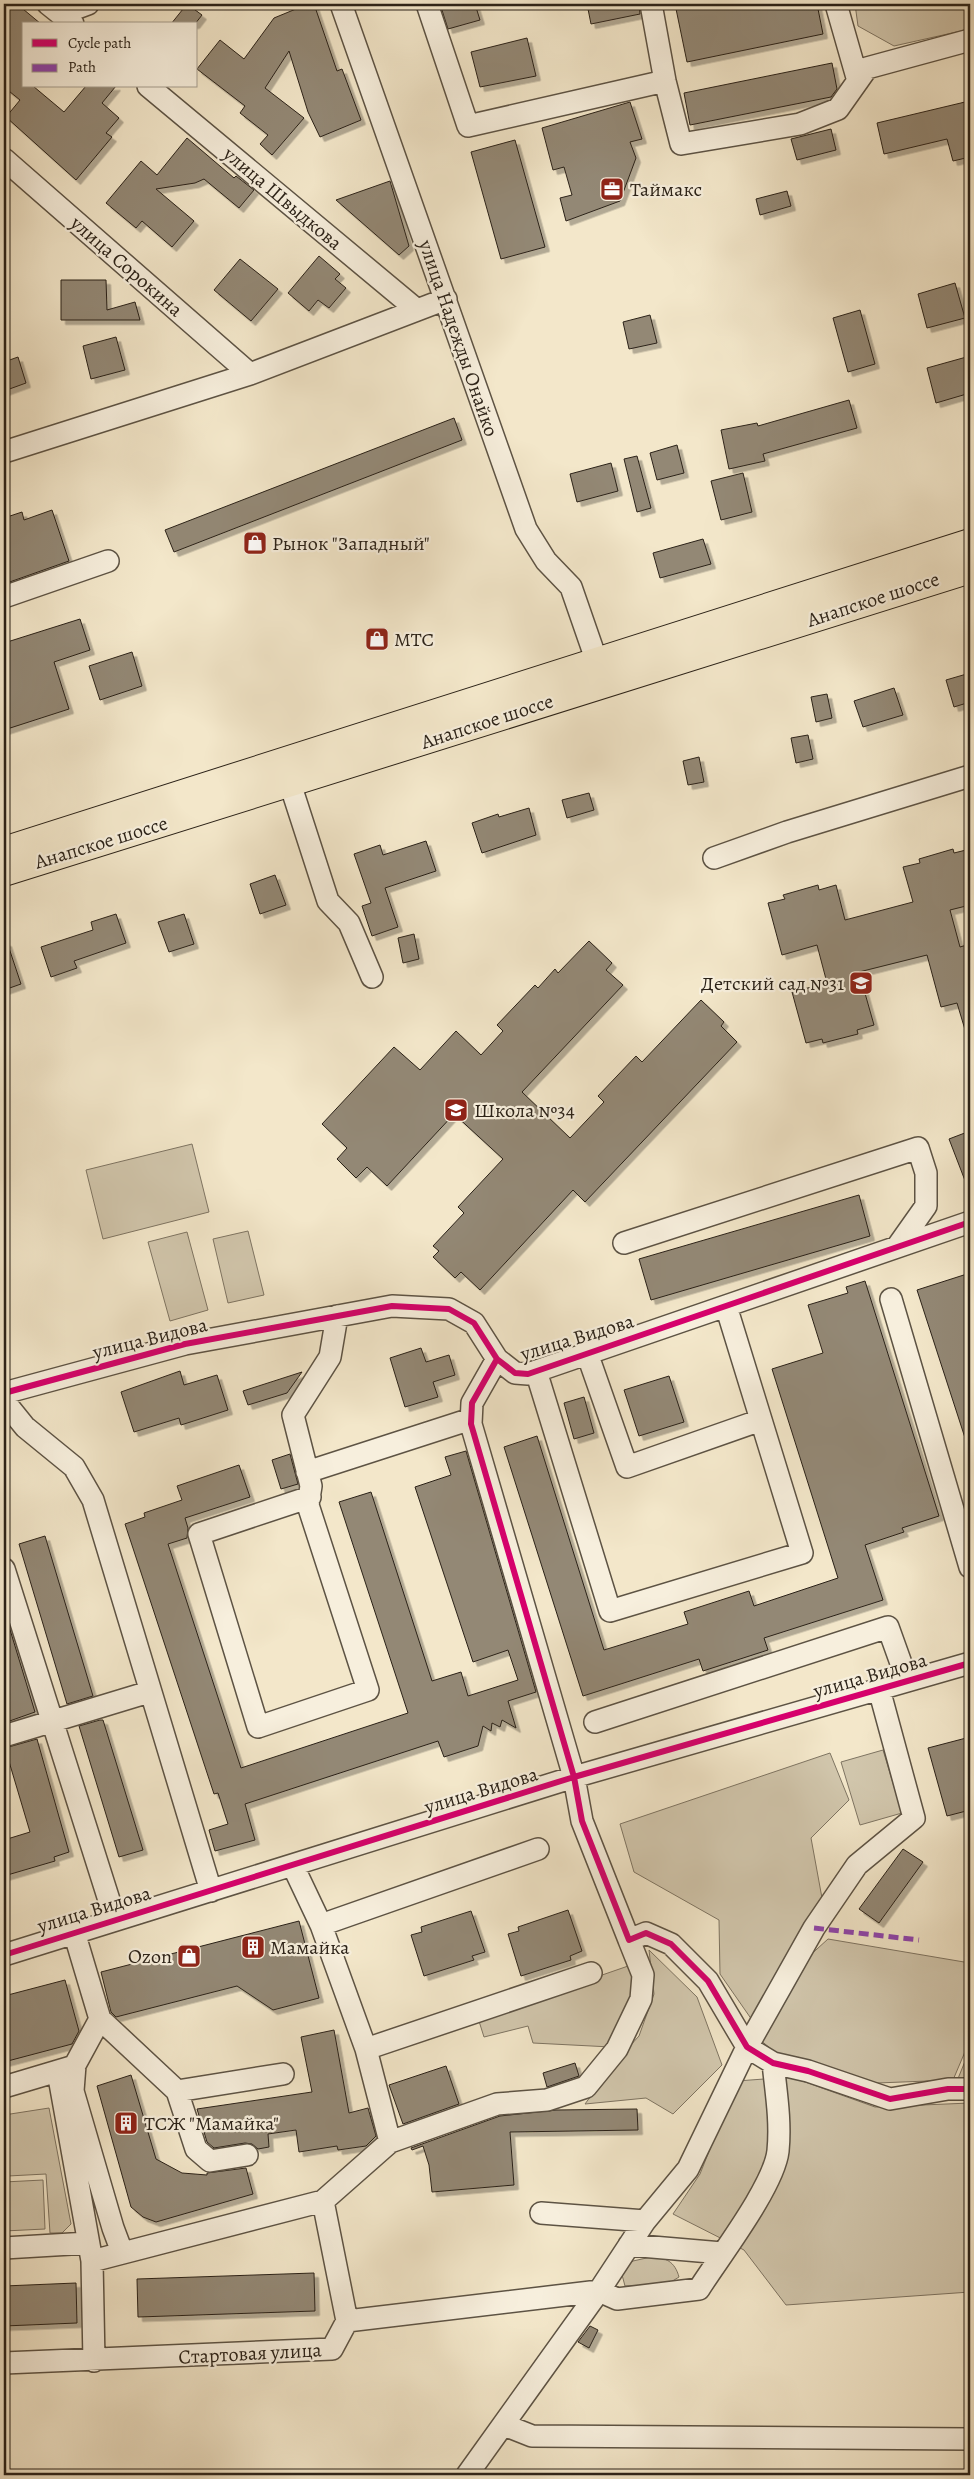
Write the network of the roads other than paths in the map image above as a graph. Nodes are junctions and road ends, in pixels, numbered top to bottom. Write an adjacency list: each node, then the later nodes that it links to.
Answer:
1 (88, 4): 6 (street)
2 (341, 4): 12 (street, улица Надежды Онайко)
3 (427, 4): 9 (street)
4 (651, 4): 9 (street)
5 (836, 4): 8 (street)
6 (61, 14)
7 (970, 40): 8 (street)
8 (858, 80): 9 (street)
9 (665, 81)
10 (150, 88): 13 (street, улица Швыдкова)
11 (4, 159): 14 (street, улица Сорокина)
12 (446, 299): 13 (street); 20 (street, улица Надежды Онайко)
13 (417, 310): 14 (street)
14 (250, 374): 15 (street)
15 (4, 452)
16 (970, 543): 20 (highway, Анапское шоссе)
17 (108, 561): 19 (street)
18 (970, 568): 21 (highway, Анапское шоссе)
19 (4, 597)
20 (597, 662): 21 (highway, Анапское шоссе)
21 (287, 772): 23 (highway); 25 (highway, Анапское шоссе); 26 (street)
22 (970, 776): 24 (street)
23 (4, 851)
24 (714, 858)
25 (4, 872)
26 (372, 977)
27 (970, 1222): 29 (street, улица Видова)
28 (624, 1243): 29 (street)
29 (897, 1247): 31 (street, улица Видова)
30 (891, 1300): 42 (street)
31 (726, 1306): 33 (street, улица Видова); 39 (street)
32 (337, 1316): 34 (street, улица Видова); 36 (street, улица Видова); 40 (street)
33 (587, 1353): 35 (street, улица Видова); 39 (street)
34 (498, 1359): 35 (street, улица Видова); 38 (street)
35 (536, 1371): 39 (street)
36 (4, 1393)
37 (4, 1401): 47 (street)
38 (471, 1419): 40 (street); 51 (street)
39 (761, 1420)
40 (307, 1472): 41 (street)
41 (310, 1497): 41 (street)
42 (970, 1567)
43 (4, 1569): 48 (street)
44 (970, 1663): 45 (street, улица Видова)
45 (907, 1680): 46 (street, улица Видова); 49 (street)
46 (879, 1689): 51 (street, улица Видова); 62 (street)
47 (149, 1692): 48 (street); 54 (street)
48 (50, 1722): 50 (street); 55 (street)
49 (595, 1722)
50 (4, 1736)
51 (574, 1777): 53 (street, улица Видова); 58 (street)
52 (538, 1849): 56 (street)
53 (293, 1866): 54 (street, улица Видова); 56 (street)
54 (211, 1891): 55 (street, улица Видова)
55 (115, 1919): 57 (street, улица Видова)
56 (321, 1925): 63 (street)
57 (74, 1932): 59 (street, улица Видова); 61 (street)
58 (629, 1940): 62 (street); 70 (street)
59 (4, 1955)
60 (591, 1973): 63 (street)
61 (100, 2019): 65 (street); 69 (street)
62 (747, 2047): 64 (street); 74 (street)
63 (366, 2049): 70 (street)
64 (773, 2063): 68 (street); 79 (street)
65 (67, 2069): 67 (street); 77 (street); 78 (street)
66 (283, 2074): 69 (street)
67 (4, 2087)
68 (970, 2089)
69 (177, 2091): 71 (street)
70 (390, 2142): 72 (street)
71 (247, 2155)
72 (323, 2201): 78 (street); 81 (street)
73 (541, 2213): 74 (street)
74 (645, 2221): 75 (street)
75 (629, 2245): 79 (street); 80 (street)
76 (4, 2248): 77 (street)
77 (90, 2252): 78 (street); 82 (street)
78 (122, 2252)
79 (722, 2253): 80 (street)
80 (599, 2291): 81 (street); 84 (street)
81 (347, 2321): 82 (street, Стартовая улица)
82 (94, 2361): 83 (street, Стартовая улица)
83 (4, 2363)
84 (504, 2425): 85 (street); 86 (street)
85 (970, 2439)
86 (467, 2475)

